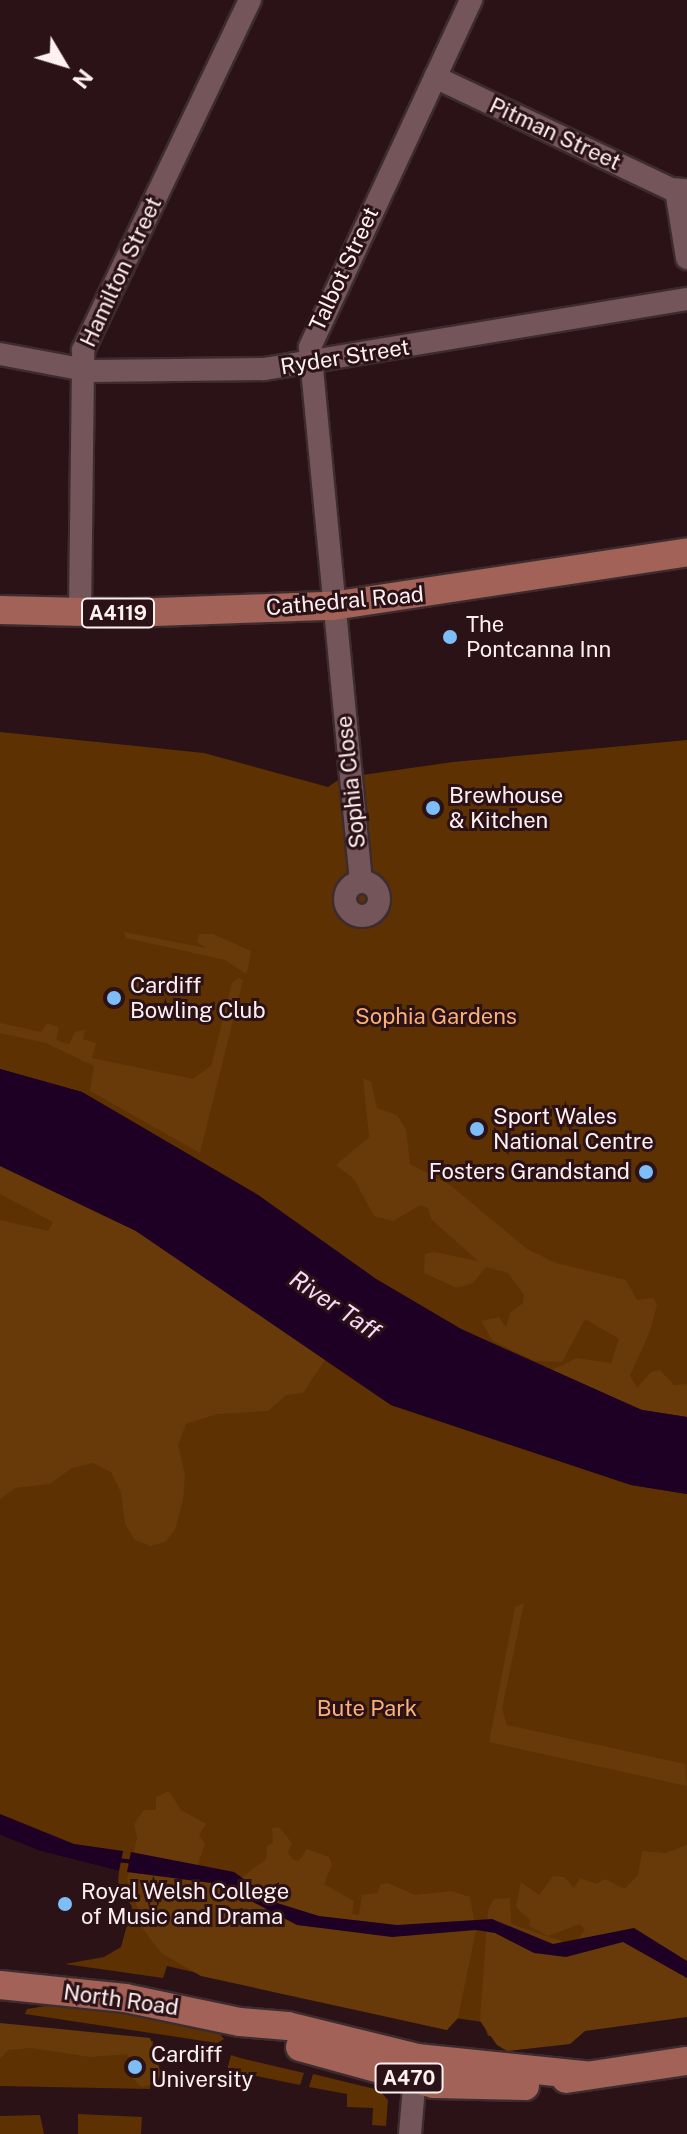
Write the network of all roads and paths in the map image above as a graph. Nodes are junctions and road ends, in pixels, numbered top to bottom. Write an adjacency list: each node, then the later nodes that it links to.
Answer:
1 (250, 0): 11 (street, Hamilton Street)
2 (471, 0): 3 (street, Talbot Street)
3 (435, 77): 4 (street, Pitman Street); 7 (street, Talbot Street)
4 (681, 190): 5 (street)
5 (687, 258)
6 (687, 299): 9 (street, Ryder Street)
7 (314, 330): 9 (street); 10 (street, Talbot Street)
8 (0, 354): 11 (street, Ryder Street)
9 (336, 360): 10 (street, Ryder Street)
10 (309, 364): 11 (street, Ryder Street); 13 (street, Talbot Street)
11 (81, 370): 15 (street, Hamilton Street)
12 (687, 552): 13 (main road, Cathedral Road / A4119)
13 (332, 606): 15 (main road, Cathedral Road / A4119); 16 (street, Sophia Close)
14 (0, 610): 15 (main road, Cathedral Road / A4119)
15 (80, 613)
16 (345, 902)
17 (0, 1985): 19 (main road, North Road / A470)
18 (687, 2061): 19 (main road, North Road / A470)
19 (415, 2069): 20 (street)
20 (410, 2134)

